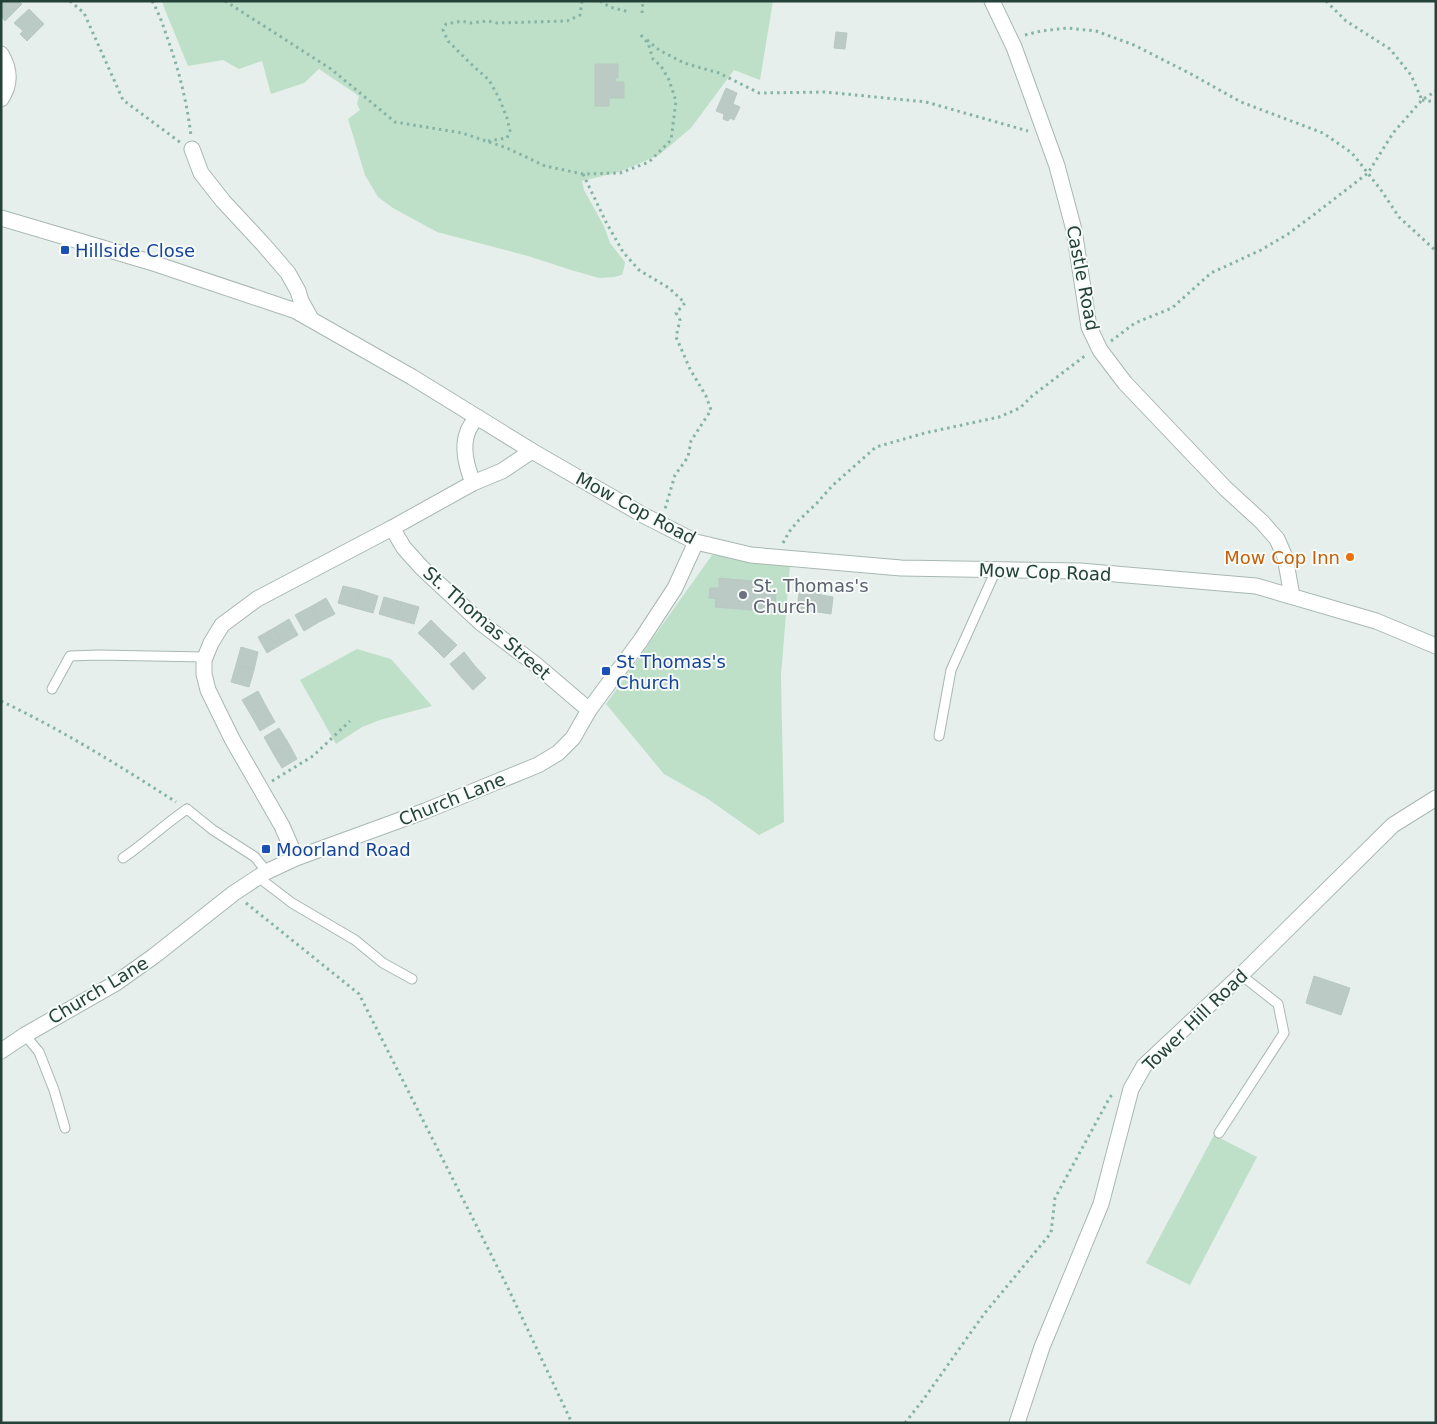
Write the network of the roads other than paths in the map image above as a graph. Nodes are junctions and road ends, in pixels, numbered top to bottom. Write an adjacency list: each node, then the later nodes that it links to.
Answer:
1 (992, 1): 13 (street, Castle Road)
2 (1, 54): 3 (street)
3 (1, 99)
4 (192, 149): 6 (street)
5 (1, 218): 6 (street, Mow Cop Road)
6 (311, 319): 7 (street, Mow Cop Road)
7 (477, 417): 8 (street, Mow Cop Road); 9 (street)
8 (532, 452): 9 (street); 11 (street, Mow Cop Road)
9 (473, 483): 10 (street)
10 (392, 528): 15 (street); 17 (street, St. Thomas Street)
11 (696, 542): 12 (street, Mow Cop Road); 17 (street, Church Lane)
12 (996, 570): 13 (street, Mow Cop Road); 18 (lane)
13 (1292, 596): 14 (street, Mow Cop Road)
14 (1436, 646)
15 (205, 657): 16 (lane); 21 (street)
16 (52, 689)
17 (589, 710): 21 (street, Church Lane)
18 (939, 736)
19 (1436, 798): 23 (street, Tower Hill Road)
20 (123, 858): 22 (lane)
21 (296, 858): 22 (street, Church Lane)
22 (262, 874): 24 (lane); 25 (street, Church Lane)
23 (1240, 975): 28 (lane); 29 (street, Tower Hill Road)
24 (412, 979)
25 (25, 1035): 26 (street, Church Lane); 27 (lane)
26 (1, 1051)
27 (65, 1128)
28 (1220, 1133)
29 (1017, 1423)

